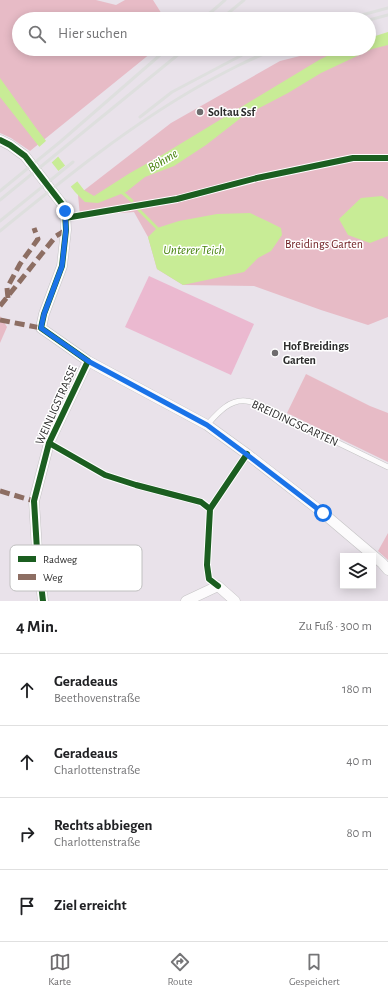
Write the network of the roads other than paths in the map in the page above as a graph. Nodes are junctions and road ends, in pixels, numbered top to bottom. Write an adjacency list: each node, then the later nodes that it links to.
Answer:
1 (0, 140): 2 (street)
2 (88, 361): 3 (street); 5 (street, WEINLIGSTRASSE)
3 (207, 425): 4 (lane, BREIDINGSGARTEN); 6 (street)
4 (388, 468)
5 (36, 545)
6 (388, 570)
7 (42, 591): 8 (street, WEINLIGSTRASSE)
8 (43, 601)
9 (186, 601): 10 (street)
10 (235, 601)

